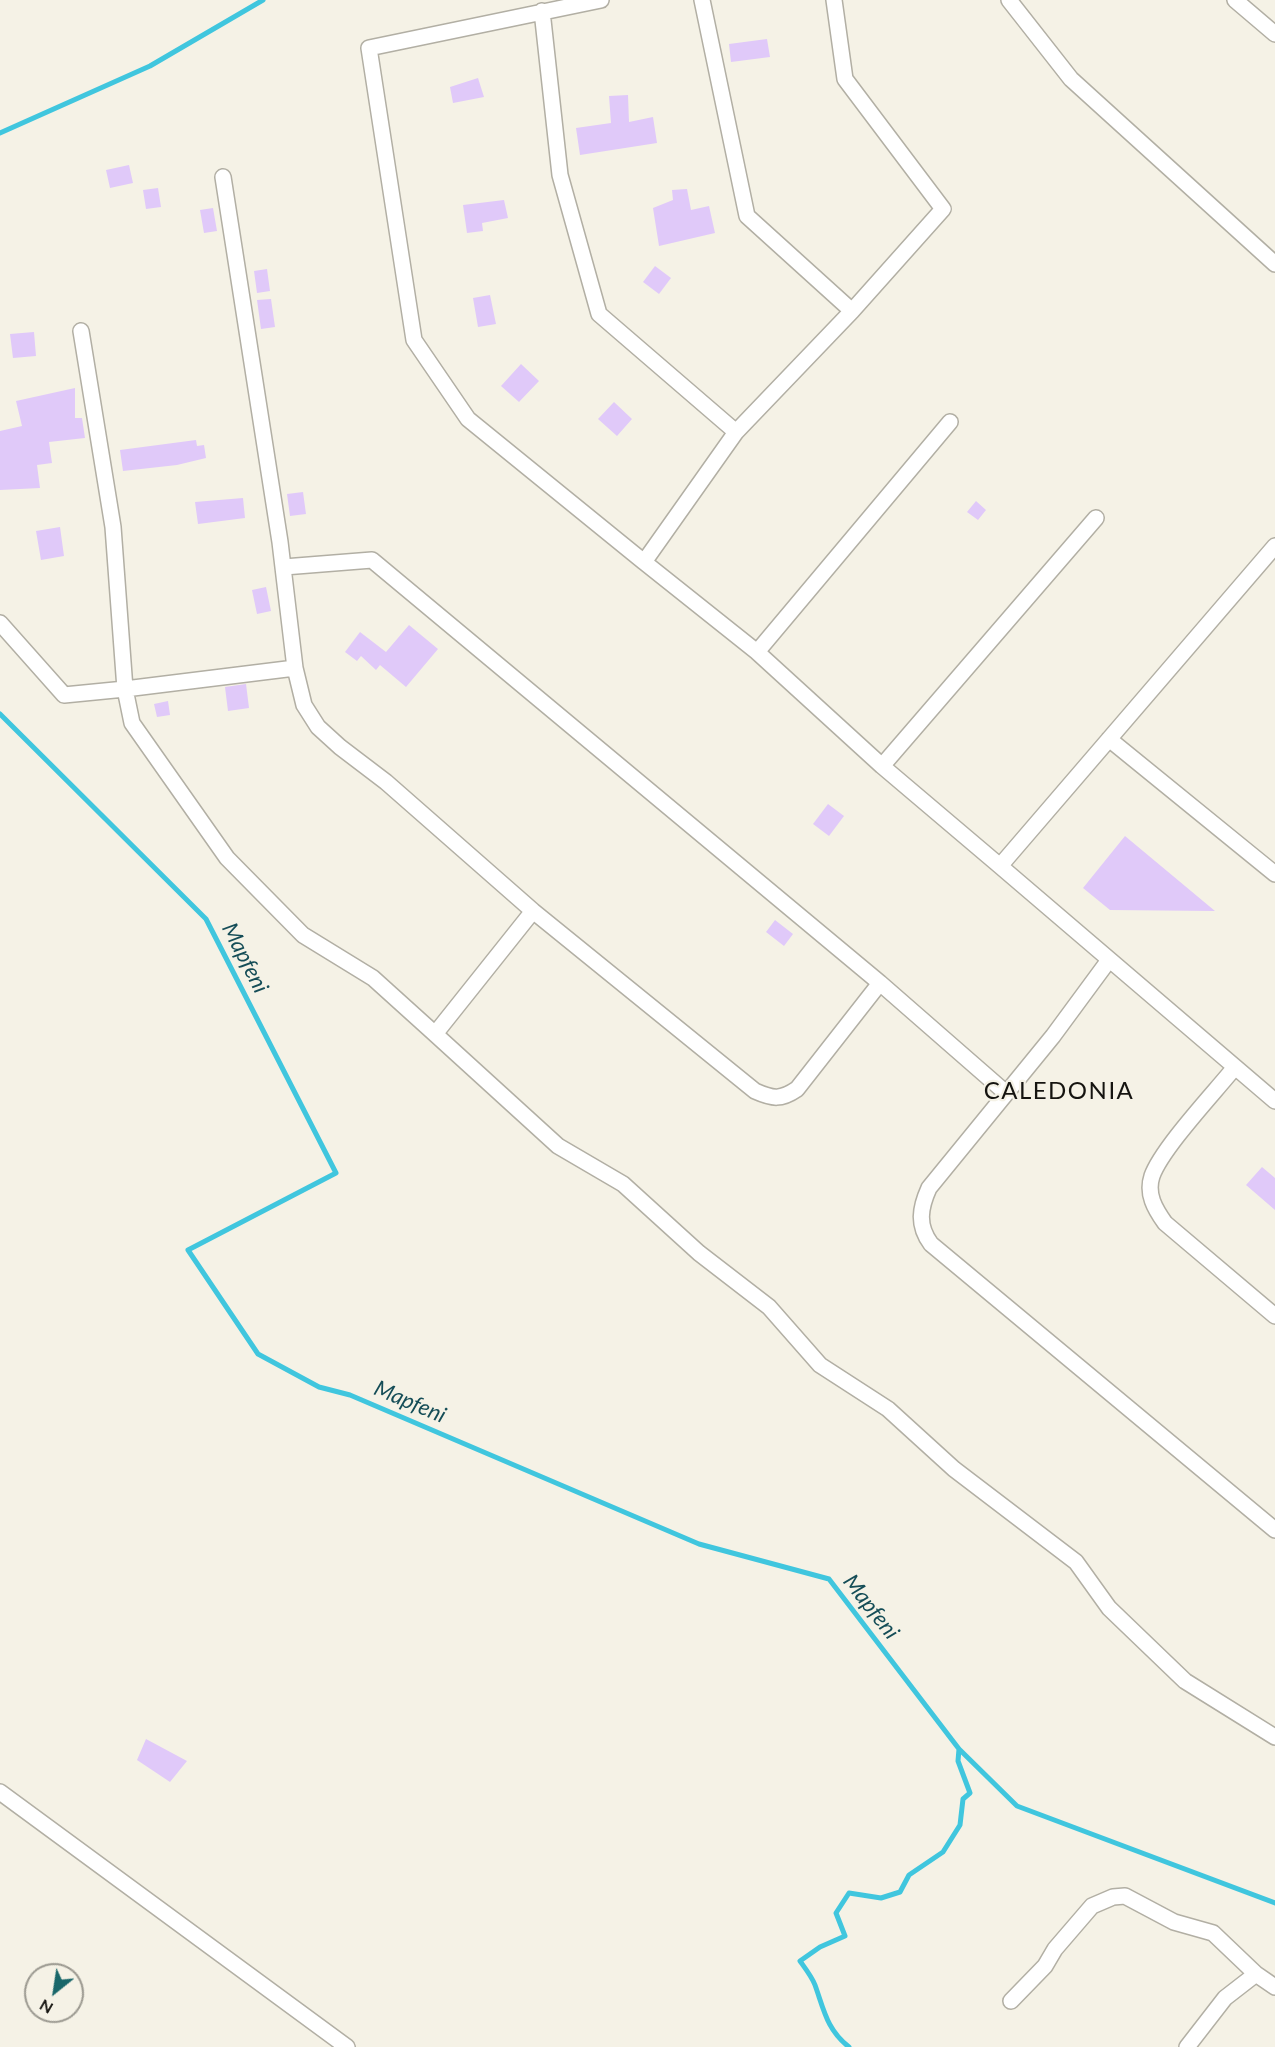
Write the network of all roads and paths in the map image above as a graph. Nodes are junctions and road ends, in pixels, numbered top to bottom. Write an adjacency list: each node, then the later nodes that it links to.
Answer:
1 (601, 0): 6 (street)
2 (702, 0): 10 (street)
3 (834, 0): 10 (street)
4 (1009, 0): 9 (street)
5 (1235, 0): 7 (street)
6 (542, 11): 13 (street); 16 (street)
7 (1275, 34)
8 (224, 177): 17 (street)
9 (1275, 264)
10 (852, 311): 13 (street)
11 (81, 331): 21 (street)
12 (950, 422): 19 (street)
13 (736, 432): 16 (street)
14 (1096, 518): 23 (street)
15 (1275, 546): 22 (street)
16 (644, 562): 19 (street)
17 (284, 567): 20 (street); 28 (street)
18 (0, 623): 21 (street)
19 (757, 652): 23 (street)
20 (294, 668): 21 (street); 26 (street)
21 (125, 689): 29 (street)
22 (1109, 739): 24 (street); 25 (street)
23 (882, 766): 24 (street)
24 (1000, 866): 27 (street)
25 (1275, 874)
26 (533, 911): 28 (street); 29 (street)
27 (1109, 960): 30 (street); 31 (street)
28 (880, 983): 31 (street)
29 (435, 1034): 35 (street)
30 (1235, 1067): 32 (street); 33 (street)
31 (1006, 1093): 34 (street)
32 (1275, 1101)
33 (1275, 1316)
34 (1275, 1530)
35 (1275, 1737)
36 (0, 1792): 40 (street)
37 (1256, 1974): 38 (street); 39 (street); 41 (street)
38 (1275, 1987)
39 (1011, 2001)
40 (347, 2047)
41 (1187, 2047)

